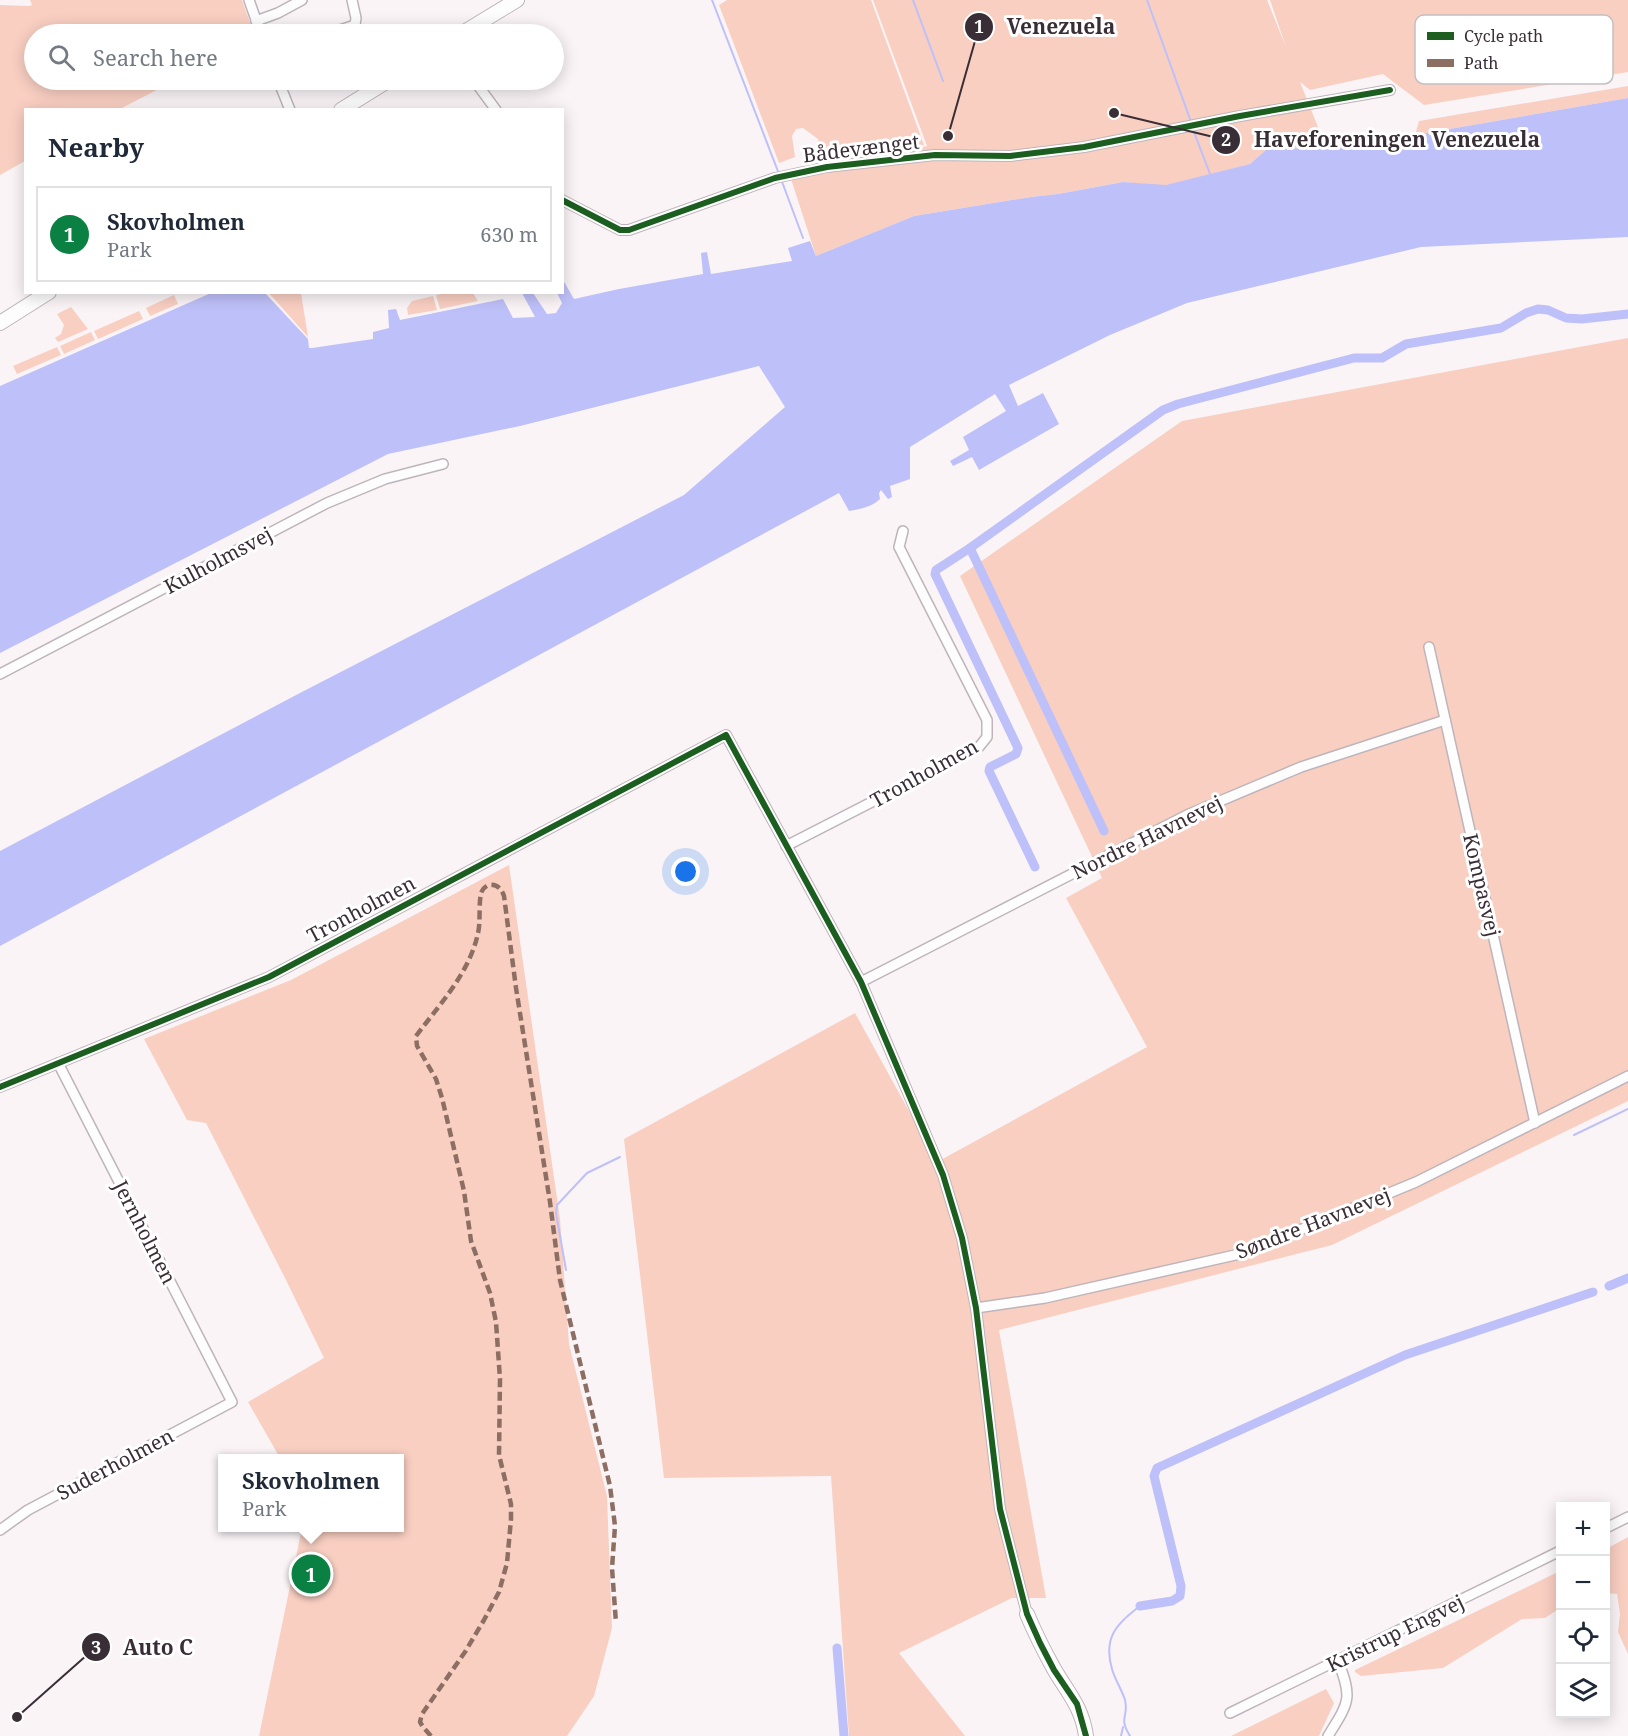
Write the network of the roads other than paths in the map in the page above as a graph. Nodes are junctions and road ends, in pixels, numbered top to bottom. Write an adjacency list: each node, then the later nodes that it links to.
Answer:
1 (249, 0): 5 (street)
2 (302, 0): 5 (street)
3 (352, 0): 7 (street)
4 (518, 0): 8 (street)
5 (256, 21): 6 (street)
6 (257, 24)
7 (355, 24)
8 (478, 24)
9 (282, 90): 13 (street)
10 (373, 90): 14 (street)
11 (481, 90): 15 (street)
12 (1390, 90): 16 (street, Bådevænget)
13 (289, 108)
14 (344, 108)
15 (495, 108)
16 (564, 201)
17 (46, 294): 18 (street)
18 (0, 323)
19 (443, 464): 22 (street, Kulholmsvej)
20 (903, 531): 24 (street, Tronholmen)
21 (1429, 647): 23 (street, Kompasvej)
22 (0, 674)
23 (1445, 720): 25 (street, Nordre Havnevej); 29 (street, Kompasvej)
24 (786, 846): 25 (street); 26 (street, Tronholmen)
25 (861, 982): 30 (street)
26 (58, 1063): 28 (street, Tronholmen); 31 (street, Jernholmen)
27 (1628, 1076): 29 (street, Søndre Havnevej)
28 (0, 1087)
29 (1535, 1123): 30 (street, Søndre Havnevej)
30 (976, 1308): 36 (street)
31 (232, 1402): 34 (street, Suderholmen)
32 (1628, 1517): 33 (street)
33 (1610, 1526)
34 (0, 1530)
35 (1556, 1553): 37 (street, Kristrup Engvej)
36 (1028, 1614): 39 (street)
37 (1338, 1661): 38 (street, Kristrup Engvej); 40 (street)
38 (1230, 1713)
39 (1086, 1736)
40 (1328, 1736)

